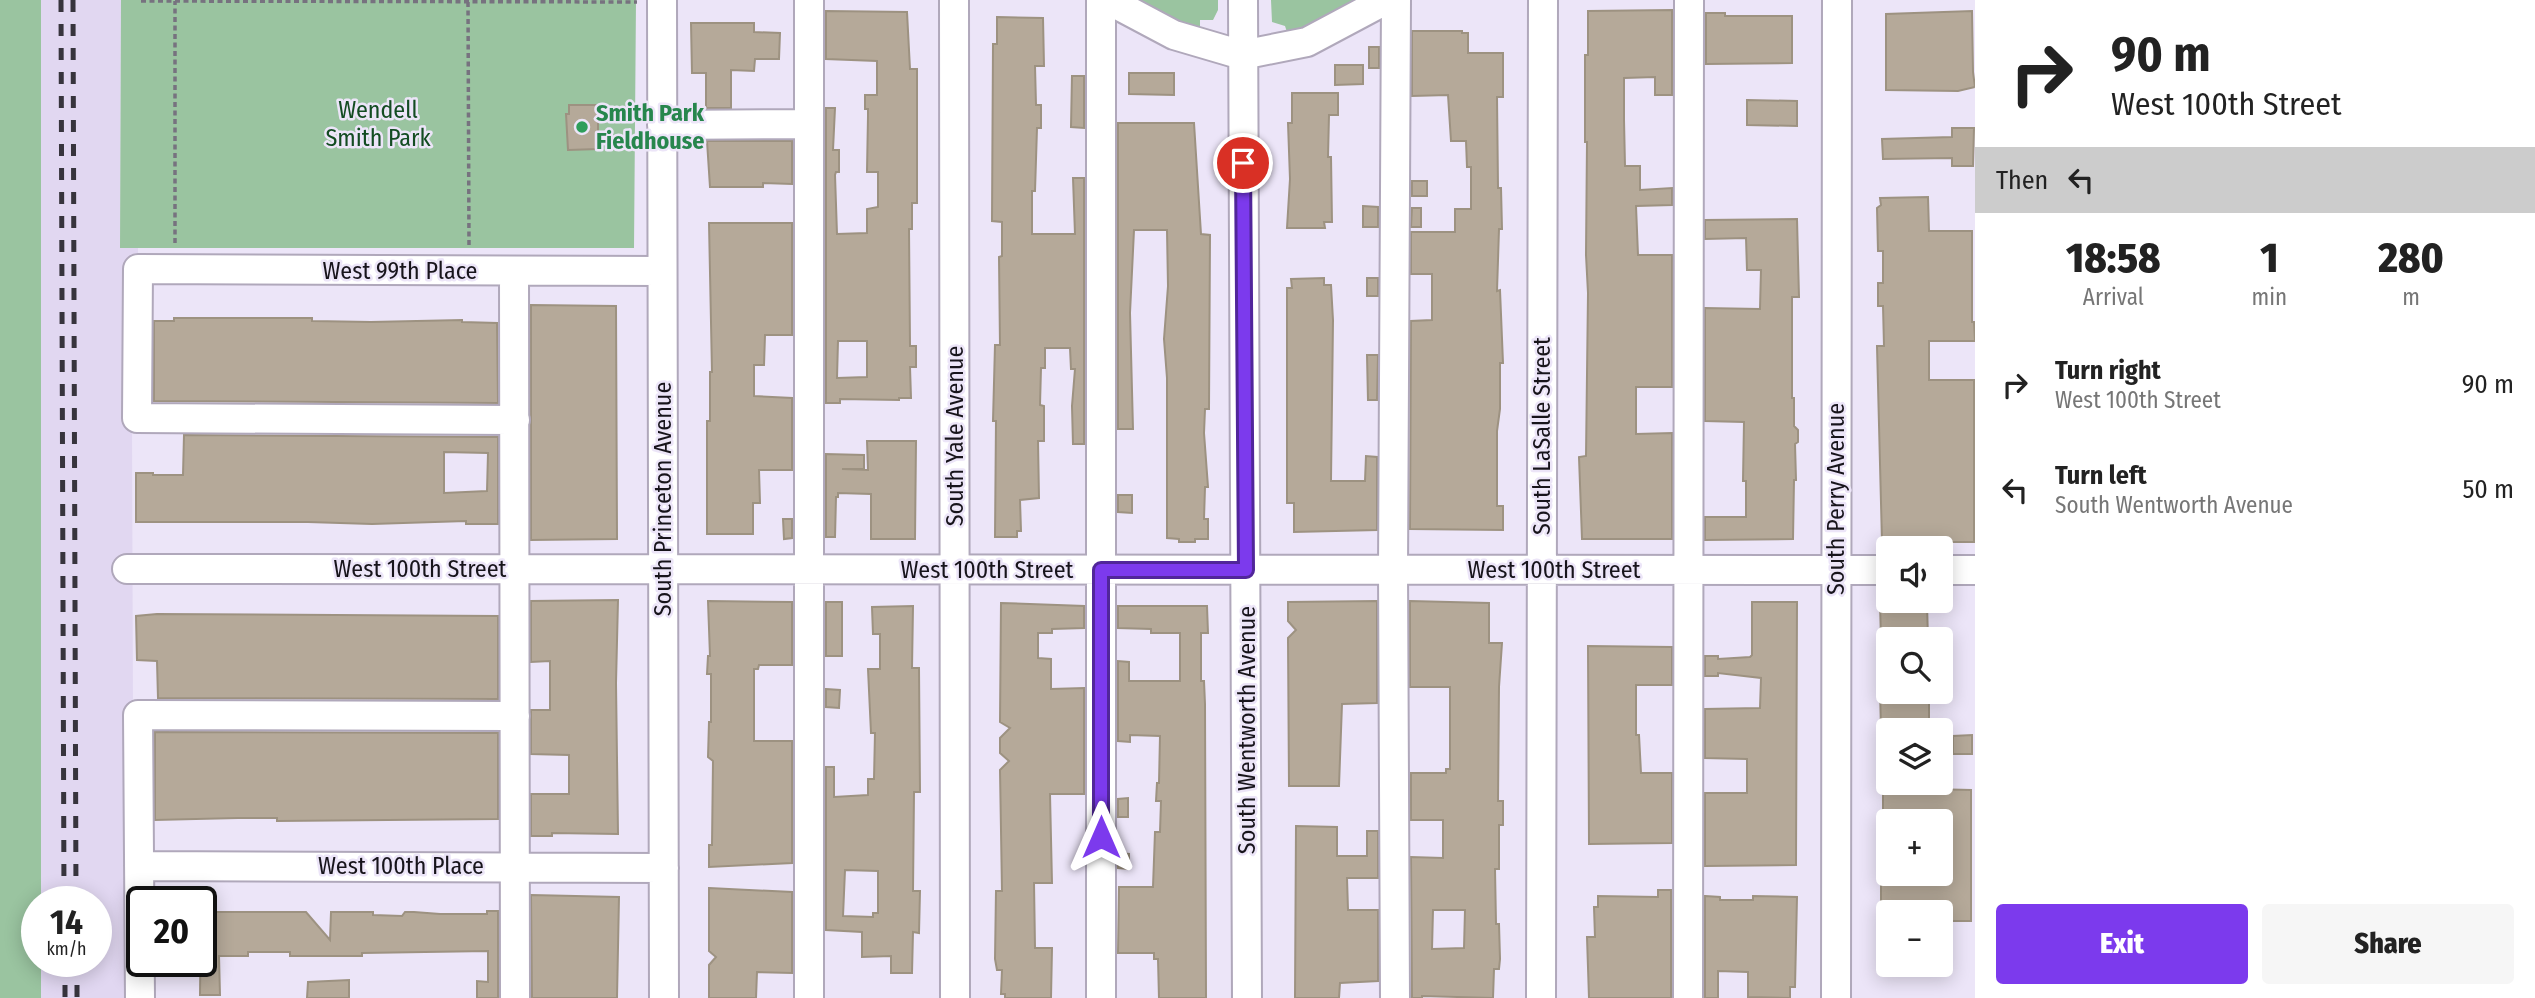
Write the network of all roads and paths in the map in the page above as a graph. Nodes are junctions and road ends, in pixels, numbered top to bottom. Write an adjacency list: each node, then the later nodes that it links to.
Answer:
1 (809, 0): 16 (street)
2 (954, 0): 27 (street, South Yale Avenue)
3 (1101, 0): 28 (street)
4 (1108, 0): 15 (street)
5 (1243, 0): 15 (street, South Wentworth Avenue)
6 (1386, 0): 15 (street)
7 (1396, 0): 30 (street)
8 (1543, 0): 31 (street, South LaSalle Street)
9 (1689, 0): 32 (street)
10 (1837, 0): 33 (street, South Perry Avenue)
11 (141, 1): 12 (path)
12 (175, 1): 14 (path); 18 (path)
13 (650, 1): 14 (path); 17 (street, South Princeton Avenue)
14 (468, 2): 19 (path)
15 (1242, 55): 29 (street, South Wentworth Avenue)
16 (809, 124): 17 (street); 26 (street)
17 (662, 125): 20 (street, South Princeton Avenue)
18 (175, 243)
19 (469, 245)
20 (662, 271): 21 (street, West 99th Place); 25 (street, South Princeton Avenue)
21 (514, 272): 22 (street); 22 (street, West 99th Place)
22 (514, 420): 24 (street)
23 (127, 569): 24 (street, West 100th Street)
24 (515, 569): 25 (street, West 100th Street); 37 (street)
25 (663, 570): 26 (street, West 100th Street); 40 (street, South Princeton Avenue)
26 (808, 570): 27 (street, West 100th Street); 44 (street)
27 (955, 570): 28 (street, West 100th Street); 45 (street, South Yale Avenue)
28 (1101, 570): 29 (street, West 100th Street); 46 (street)
29 (1246, 570): 30 (street, West 100th Street); 47 (street, South Wentworth Avenue)
30 (1393, 570): 31 (street, West 100th Street); 48 (street)
31 (1542, 570): 32 (street, West 100th Street); 49 (street, South LaSalle Street)
32 (1688, 570): 33 (street, West 100th Street); 50 (street)
33 (1836, 570): 34 (street, West 100th Street); 51 (street, South Perry Avenue)
34 (1876, 570)
35 (1953, 570): 36 (street)
36 (1975, 570)
37 (515, 716): 38 (street); 39 (street)
38 (139, 866): 39 (street, West 100th Place); 41 (street)
39 (515, 866): 40 (street, West 100th Place); 42 (street)
40 (664, 869): 43 (street, South Princeton Avenue)
41 (140, 998)
42 (515, 998)
43 (664, 998)
44 (809, 998)
45 (955, 998)
46 (1101, 998)
47 (1247, 998)
48 (1395, 998)
49 (1541, 998)
50 (1688, 998)
51 (1836, 998)

